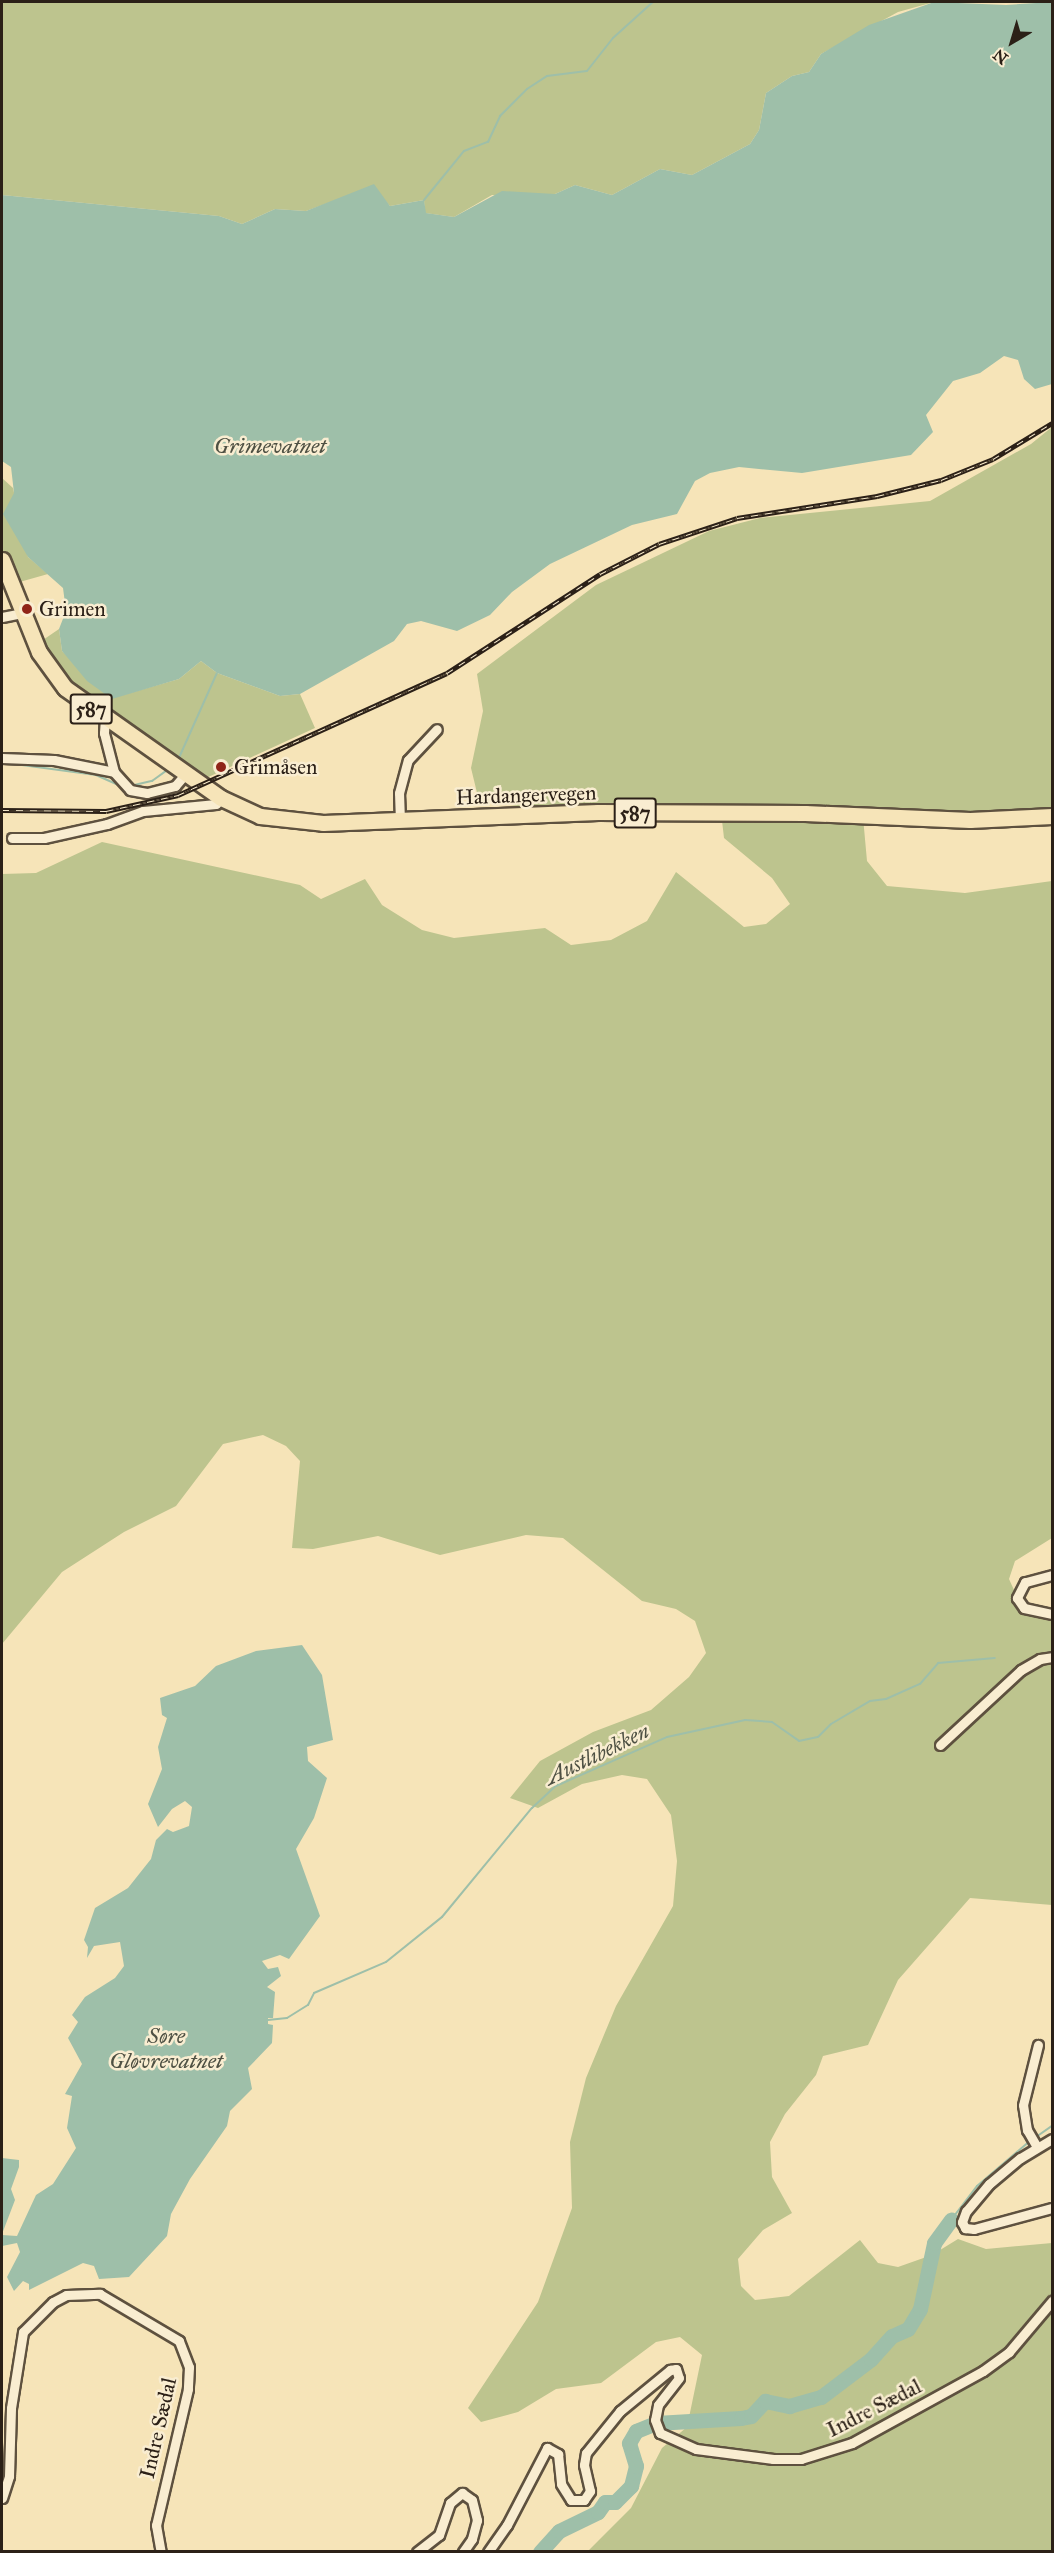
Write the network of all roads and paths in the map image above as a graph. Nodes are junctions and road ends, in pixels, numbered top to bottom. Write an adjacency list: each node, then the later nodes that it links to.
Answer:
1 (2, 561): 2 (main road, Hardangervegen / 587)
2 (22, 613): 3 (street); 4 (main road, Hardangervegen / 587)
3 (2, 617)
4 (105, 718): 7 (main road, Hardangervegen / 587); 8 (street)
5 (437, 729): 11 (street)
6 (2, 758): 8 (street)
7 (178, 766): 8 (street); 9 (main road, Hardangervegen / 587)
8 (120, 780)
9 (221, 798): 11 (main road, Hardangervegen / 587); 12 (street)
10 (1053, 816): 11 (main road, Hardangervegen / 587)
11 (400, 821)
12 (12, 838)
13 (1053, 1575): 14 (street)
14 (1053, 1614)
15 (1053, 1658): 16 (street)
16 (940, 1745)
17 (1038, 2045): 19 (street)
18 (1053, 2139): 19 (street)
19 (1033, 2142): 20 (street)
20 (1053, 2208)
21 (1053, 2301): 26 (street, Indre Sædal)
22 (2, 2498): 23 (street, Indre Sædal)
23 (160, 2552)
24 (417, 2552): 25 (street)
25 (463, 2552)
26 (488, 2552)

